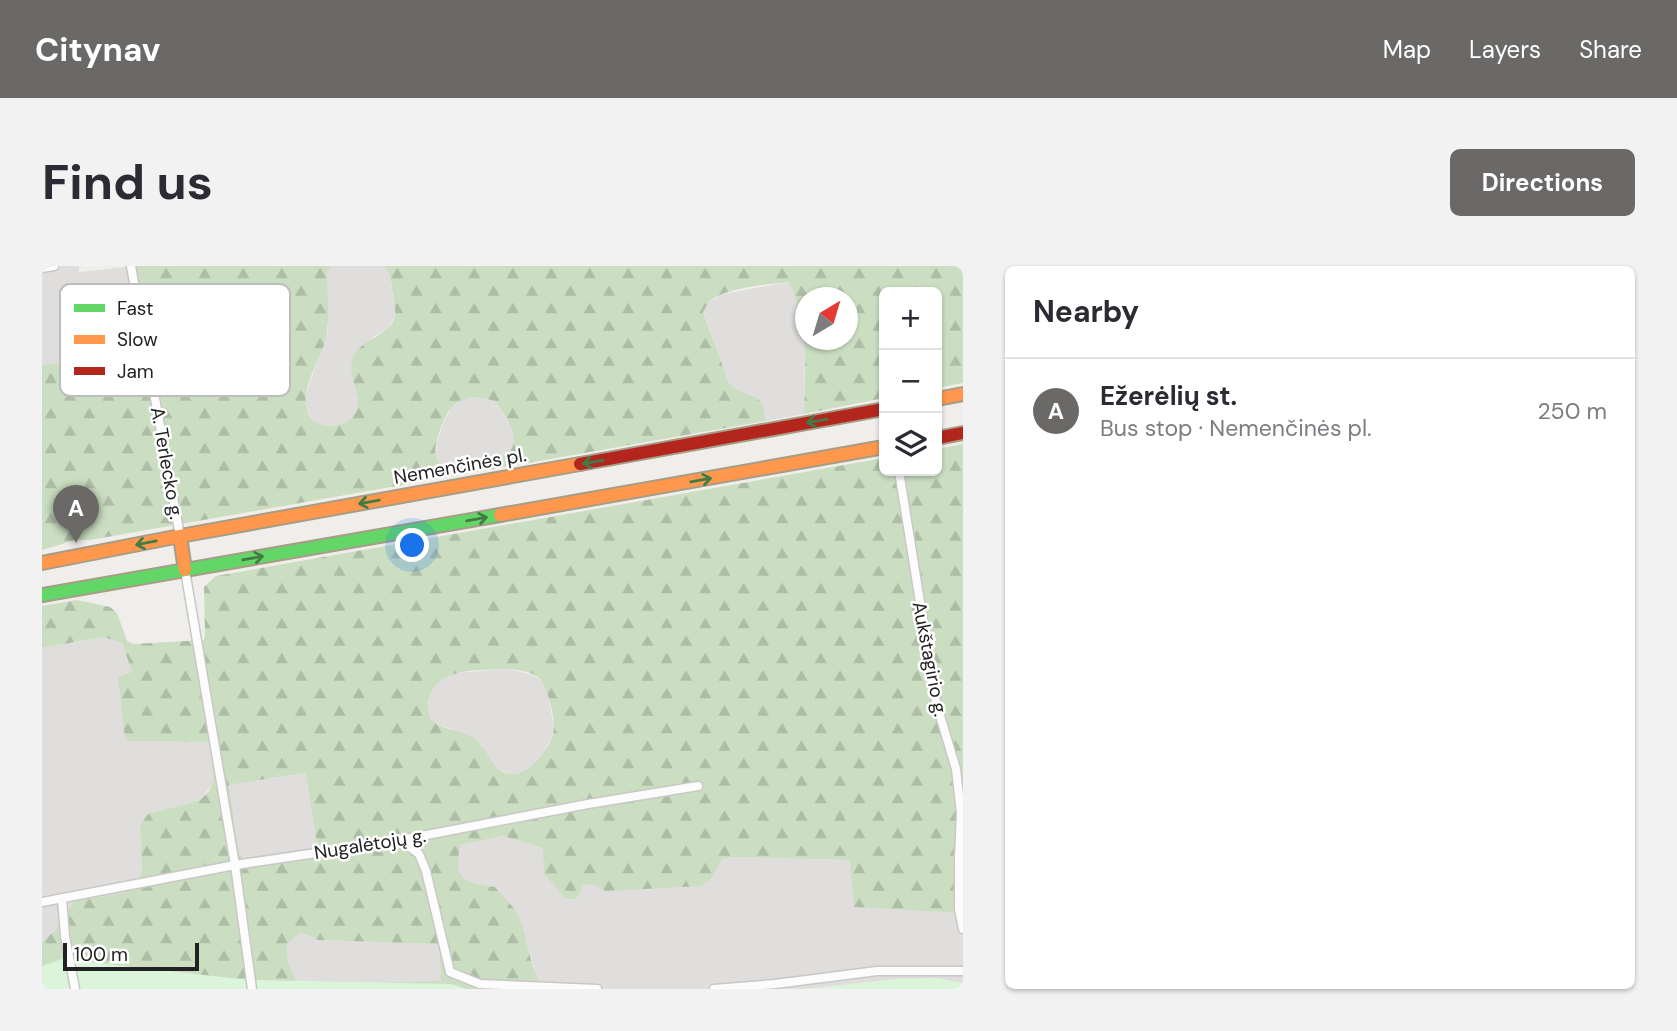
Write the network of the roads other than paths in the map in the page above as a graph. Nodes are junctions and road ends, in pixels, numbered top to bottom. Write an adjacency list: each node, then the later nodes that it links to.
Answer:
1 (54, 266): 3 (street)
2 (131, 266): 4 (street, A. Terlecko g.)
3 (42, 268)
4 (134, 284)
5 (963, 394): 7 (main road)
6 (155, 396): 13 (street, A. Terlecko g.)
7 (942, 398)
8 (879, 409): 13 (main road, Nemenčinės pl., one-way to 13)
9 (963, 433): 10 (main road)
10 (942, 437)
11 (879, 448): 15 (main road, one-way to 11)
12 (900, 476): 22 (street, Aukštagirio g.)
13 (180, 536): 14 (main road, Nemenčinės pl., one-way to 14); 15 (main road)
14 (42, 563)
15 (185, 570): 16 (main road); 19 (street)
16 (42, 595)
17 (698, 786): 18 (street, Nugalėtojų g.)
18 (390, 842): 19 (street, Nugalėtojų g.); 26 (street)
19 (235, 865): 20 (street, Nugalėtojų g.); 25 (street)
20 (62, 898): 21 (street, Nugalėtojų g.); 24 (street)
21 (42, 902)
22 (963, 929)
23 (963, 971): 27 (street)
24 (75, 989)
25 (252, 989)
26 (597, 989)
27 (714, 989)

